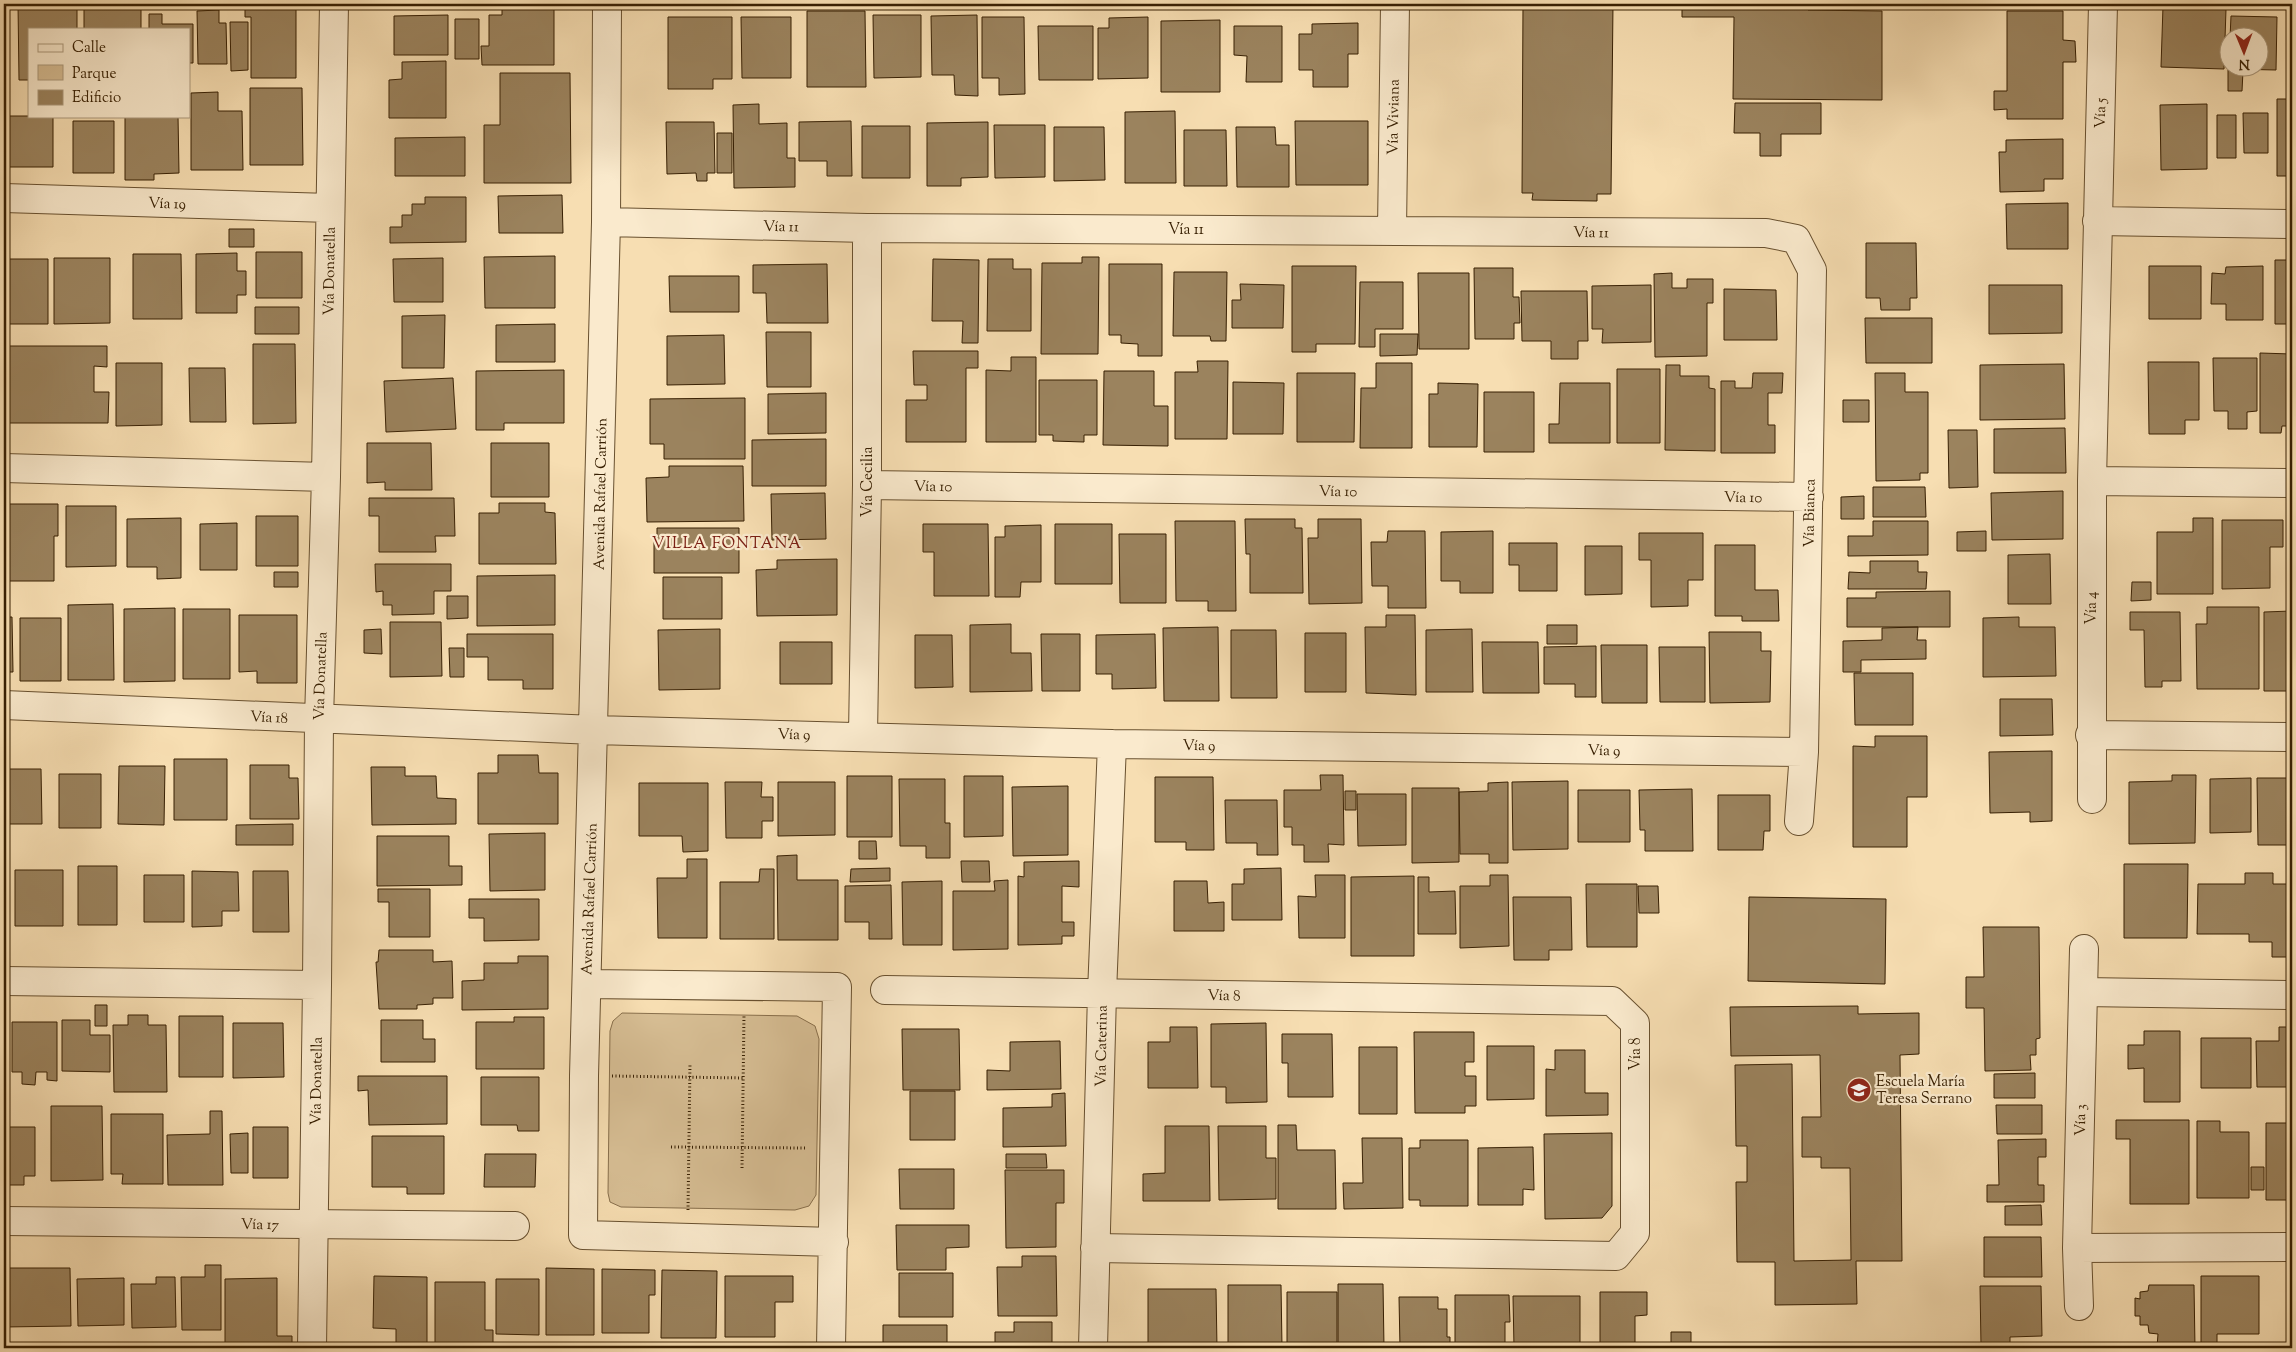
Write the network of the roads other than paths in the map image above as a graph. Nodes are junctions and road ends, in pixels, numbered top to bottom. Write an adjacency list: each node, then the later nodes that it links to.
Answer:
1 (334, 4): 6 (street, Vía Donatella)
2 (607, 4): 8 (street, Avenida Rafael Carrión)
3 (1395, 4): 11 (street, Vía Viviana)
4 (2103, 4): 7 (street, Vía 5)
5 (4, 198): 6 (street, Vía 19)
6 (330, 208): 15 (street, Vía Donatella)
7 (2097, 221): 9 (street); 13 (street, Vía 5)
8 (606, 222): 10 (street, Vía 11); 22 (street, Avenida Rafael Carrión)
9 (2292, 224)
10 (866, 228): 11 (street, Vía 11); 18 (street, Vía Cecilia)
11 (1392, 230): 12 (street, Vía 11)
12 (1766, 233): 19 (street, Vía Bianca)
13 (2095, 351): 16 (street, Vía 4)
14 (4, 468): 15 (street)
15 (326, 477): 21 (street, Vía Donatella)
16 (2092, 481): 17 (street); 23 (street, Vía 4)
17 (2292, 483)
18 (867, 485): 19 (street, Vía 10); 24 (street, Vía Cecilia)
19 (1809, 497): 27 (street, Vía Bianca)
20 (4, 705): 21 (street, Vía 18)
21 (319, 720): 22 (street, Vía 18); 33 (street, Vía Donatella)
22 (594, 730): 24 (street, Vía 9); 32 (street, Avenida Rafael Carrión)
23 (2090, 735): 25 (street); 28 (street, Vía 4)
24 (863, 736): 26 (street, Vía 9)
25 (2292, 737)
26 (1112, 744): 27 (street, Vía 9); 36 (street, Vía Caterina)
27 (1804, 752): 29 (street, Vía Bianca)
28 (2092, 799)
29 (1798, 821)
30 (2084, 949): 35 (street, Vía 3)
31 (4, 981): 33 (street)
32 (587, 984): 41 (street, Avenida Rafael Carrión); 41 (street, Avenida Rafael Carrión)
33 (318, 985): 39 (street, Vía Donatella)
34 (885, 990): 36 (street, Vía 8)
35 (2083, 992): 37 (street); 44 (street, Vía 3)
36 (1102, 993): 43 (street, Vía Caterina); 43 (street, Vía 8)
37 (2292, 995)
38 (4, 1221): 39 (street, Vía 17)
39 (314, 1224): 40 (street, Vía 17); 46 (street, Vía Donatella)
40 (515, 1226)
41 (834, 1242): 47 (street, Avenida Rafael Carrión)
42 (2292, 1247): 44 (street)
43 (1095, 1248): 48 (street, Vía Caterina)
44 (2077, 1248): 45 (street, Vía 3)
45 (2079, 1306)
46 (312, 1348)
47 (831, 1348)
48 (1093, 1348)

